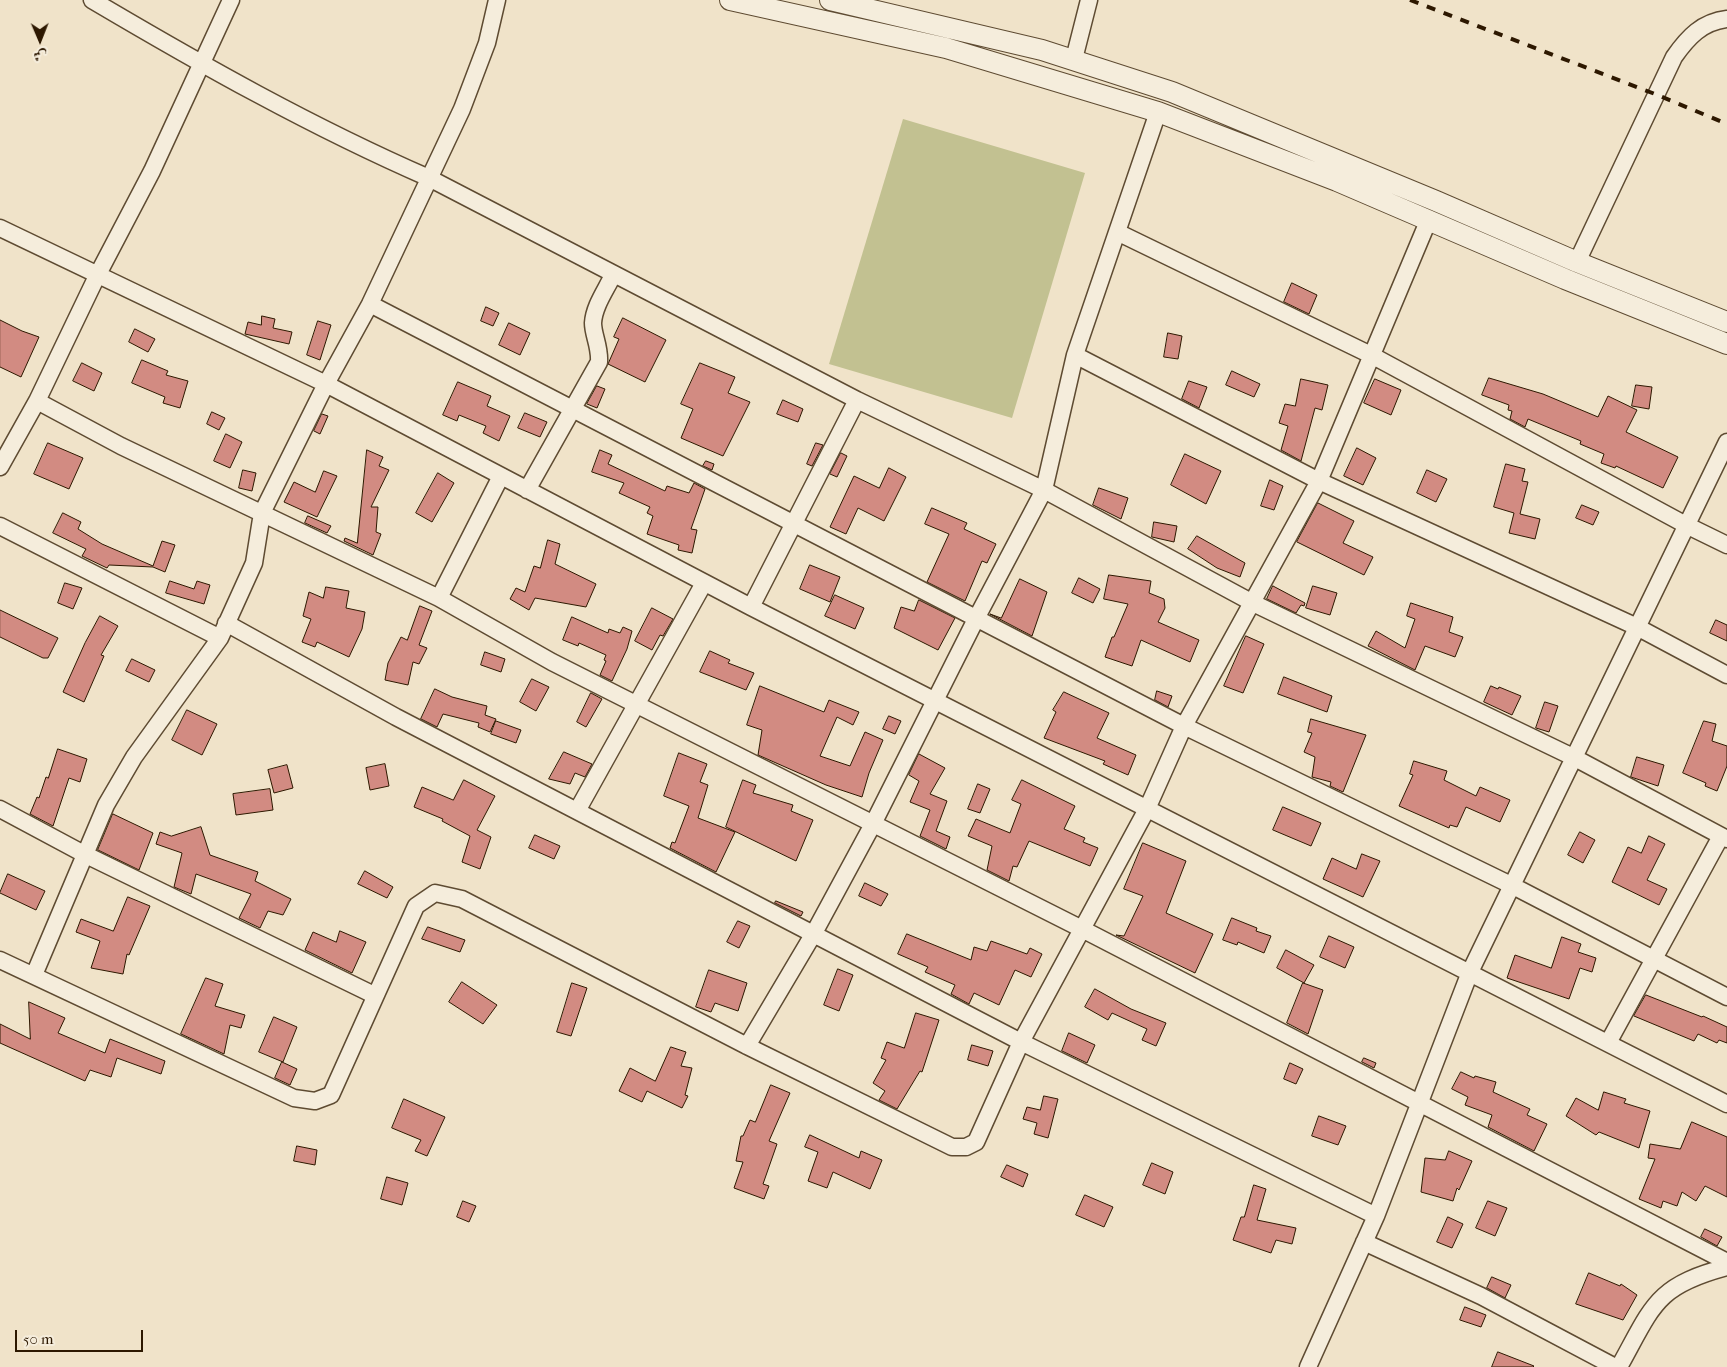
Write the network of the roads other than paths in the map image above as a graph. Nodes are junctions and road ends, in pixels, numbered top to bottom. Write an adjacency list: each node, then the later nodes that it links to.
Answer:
1 (92, 0): 9 (street)
2 (231, 0): 9 (street)
3 (498, 0): 11 (street)
4 (730, 0): 10 (street)
5 (830, 0): 8 (street)
6 (1089, 0): 8 (street)
7 (1727, 19): 15 (street)
8 (1074, 60): 15 (street)
9 (202, 65): 11 (street); 17 (street)
10 (1158, 112): 12 (street); 14 (street)
11 (429, 178): 16 (street); 18 (street)
12 (1429, 218): 20 (street); 22 (street)
13 (0, 228): 17 (street)
14 (1117, 232): 21 (street); 22 (street)
15 (1577, 262): 19 (street)
16 (613, 275): 24 (street); 26 (street)
17 (97, 276): 23 (street); 25 (street)
18 (370, 304): 23 (street); 26 (street)
19 (1727, 322)
20 (1727, 344)
21 (1076, 355): 30 (street); 32 (street)
22 (1373, 356): 30 (street); 35 (street)
23 (326, 384): 29 (street); 33 (street)
24 (857, 400): 32 (street); 34 (street)
25 (37, 401): 28 (street); 33 (street)
26 (573, 410): 31 (street); 34 (street)
27 (1727, 442): 35 (street)
28 (0, 467)
29 (501, 476): 31 (street); 39 (street)
30 (1319, 481): 40 (street); 43 (street)
31 (527, 490): 38 (street)
32 (1044, 490): 40 (street); 42 (street)
33 (262, 513): 39 (street); 44 (street)
34 (794, 524): 41 (street); 42 (street)
35 (1686, 525): 37 (street); 43 (street)
36 (0, 526): 44 (street)
37 (1727, 545)
38 (704, 583): 41 (street); 47 (street)
39 (439, 598): 47 (street)
40 (1252, 603): 48 (street); 49 (street)
41 (751, 607): 46 (street)
42 (976, 617): 46 (street); 48 (street)
43 (1637, 627): 45 (street); 49 (street)
44 (223, 631): 52 (street); 55 (street)
45 (1727, 676)
46 (934, 701): 50 (street); 53 (street)
47 (638, 704): 52 (street); 53 (street)
48 (1184, 726): 50 (street); 56 (street)
49 (1575, 758): 54 (street); 56 (street)
50 (1147, 808): 57 (street); 61 (street)
51 (0, 809): 55 (street)
52 (577, 811): 58 (street)
53 (873, 824): 57 (street); 58 (street)
54 (1724, 837): 59 (street)
55 (84, 854): 62 (street); 63 (street)
56 (1513, 886): 59 (street); 61 (street)
57 (1082, 929): 65 (street); 68 (street)
58 (814, 933): 65 (street); 67 (street)
59 (1654, 958): 64 (street); 66 (street)
60 (0, 960): 62 (street)
61 (1470, 972): 66 (street); 68 (street)
62 (34, 975): 63 (street)
63 (374, 995): 67 (street)
64 (1727, 997)
65 (1021, 1042): 67 (street); 70 (street)
66 (1608, 1043): 69 (street)
67 (747, 1046)
68 (1420, 1104): 70 (street); 72 (street)
69 (1727, 1104)
70 (1376, 1216): 71 (street)
71 (1364, 1242): 74 (street); 75 (street)
72 (1727, 1262)
73 (1727, 1267): 76 (street)
74 (1313, 1364)
75 (1615, 1367)
76 (1619, 1367)

